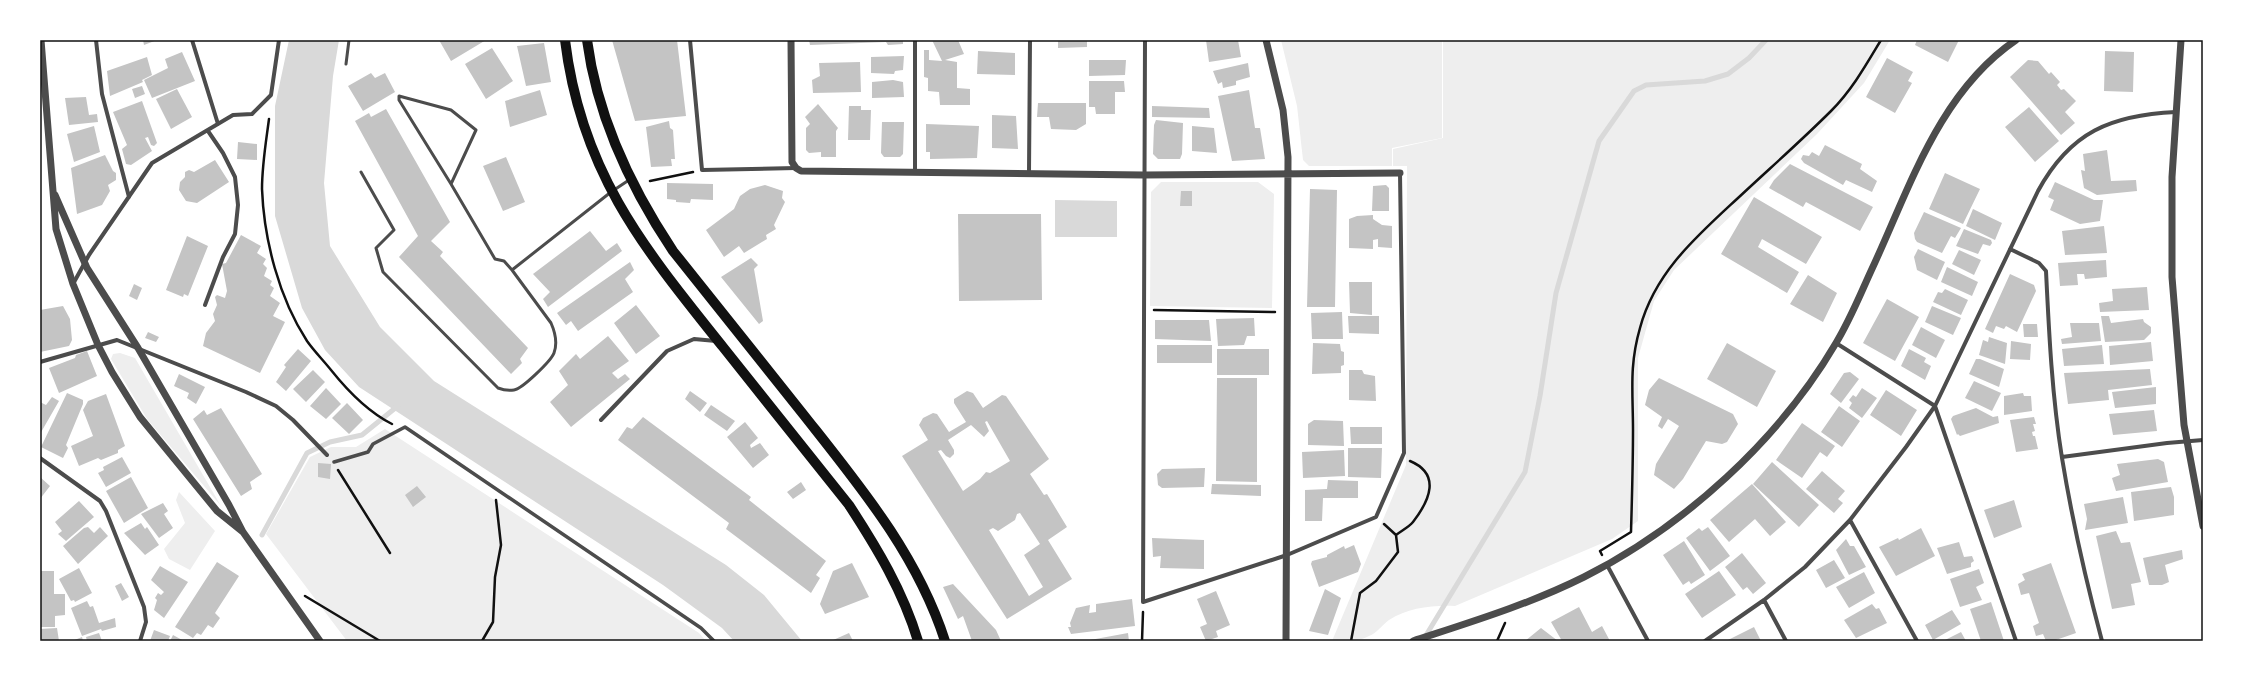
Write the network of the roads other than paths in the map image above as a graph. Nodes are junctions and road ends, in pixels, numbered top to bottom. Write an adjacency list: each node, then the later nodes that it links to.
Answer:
1 (40, 40): 29 (street)
2 (96, 40): 31 (street)
3 (192, 40): 18 (street)
4 (279, 40): 18 (street)
5 (349, 40): 16 (lane)
6 (565, 40): 30 (main road)
7 (586, 40): 27 (main road)
8 (690, 40): 20 (street)
9 (791, 40): 20 (street)
10 (915, 40): 22 (street)
11 (1030, 40): 23 (street)
12 (1145, 40): 26 (street)
13 (1266, 40): 24 (street)
14 (2016, 40): 38 (street)
15 (2181, 40): 17 (street)
16 (346, 64)
17 (2176, 112): 32 (street); 45 (street)
18 (218, 124): 19 (street)
19 (208, 130): 31 (street); 36 (street)
20 (796, 168): 22 (street)
21 (361, 172): 34 (lane)
22 (914, 172): 23 (street)
23 (1029, 172): 26 (street)
24 (1288, 173): 25 (street); 26 (street); 53 (street)
25 (1400, 173): 53 (street)
26 (1144, 175): 53 (street)
27 (631, 179): 30 (lane); 60 (main road)
28 (451, 184): 28 (lane); 34 (lane)
29 (52, 188): 33 (street); 35 (street)
30 (611, 192): 34 (lane); 37 (main road)
31 (129, 197): 33 (street)
32 (2010, 249): 42 (street); 47 (street)
33 (84, 262): 35 (street); 40 (street)
34 (512, 270)
35 (73, 284): 39 (street)
36 (205, 305)
37 (718, 341): 43 (street); 59 (main road)
38 (1836, 343): 42 (street); 54 (street)
39 (98, 345): 40 (street); 41 (street); 52 (street)
40 (138, 348): 46 (street); 52 (street)
41 (40, 362)
42 (1935, 406): 50 (street); 67 (street)
43 (601, 420)
44 (2203, 440): 45 (street)
45 (2187, 441): 47 (street); 51 (street)
46 (327, 455)
47 (2062, 457): 68 (street)
48 (40, 458): 56 (street)
49 (334, 462): 58 (street)
50 (1850, 520): 55 (street); 66 (street)
51 (2203, 526)
52 (243, 532): 57 (street)
53 (1287, 555): 61 (street)
54 (1606, 565): 62 (street); 63 (street)
55 (1764, 600): 64 (street); 65 (street)
56 (140, 641)
57 (320, 641)
58 (714, 641)
59 (918, 641)
60 (944, 641)
61 (1286, 641)
62 (1413, 641)
63 (1648, 641)
64 (1705, 641)
65 (1786, 641)
66 (1917, 641)
67 (2016, 641)
68 (2102, 641)

